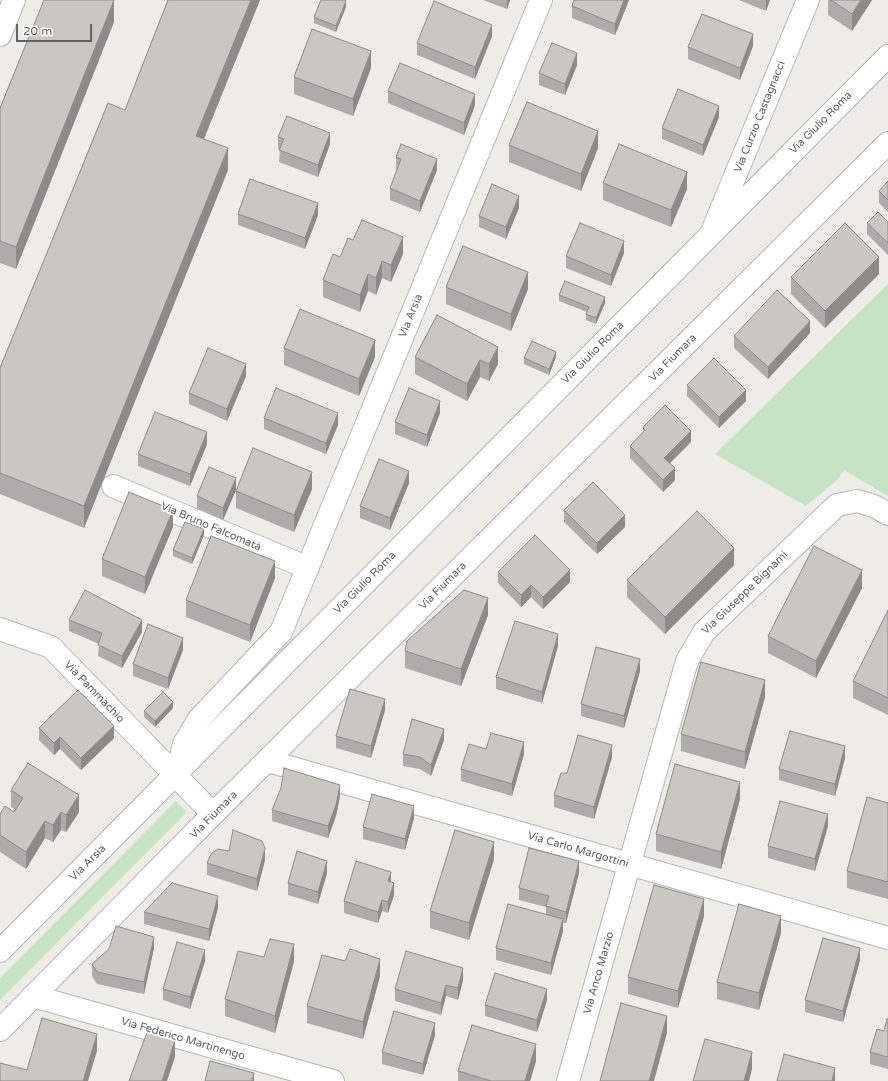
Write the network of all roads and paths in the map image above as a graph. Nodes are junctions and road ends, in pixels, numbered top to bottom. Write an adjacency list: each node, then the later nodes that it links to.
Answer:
1 (14, 0): 4 (street)
2 (541, 0): 10 (street, Via Arsia)
3 (808, 0): 7 (street, Via Curzio Castagnacci)
4 (0, 35)
5 (888, 56): 7 (street, Via Giulio Roma)
6 (888, 143): 14 (street, Via Fiumara)
7 (711, 234): 13 (street, Via Giulio Roma)
8 (113, 486): 10 (street, Via Bruno Falcomatà)
9 (888, 514): 17 (street, Via Giuseppe Bignami)
10 (308, 568): 12 (street, Via Arsia)
11 (0, 629): 15 (street, Via Pammachio)
12 (281, 632): 13 (street); 15 (street, Via Arsia)
13 (298, 651): 15 (street, Via Arsia)
14 (268, 762): 16 (street, Via Fiumara); 17 (street, Via Carlo Margottini)
15 (176, 774): 16 (street, Via Pammachio); 19 (street, Via Arsia)
16 (213, 814): 20 (street, Via Fiumara)
17 (630, 864): 18 (street, Via Carlo Margottini); 23 (street, Via Anco Marzio)
18 (888, 938)
19 (0, 951)
20 (33, 996): 21 (street, Via Fiumara); 22 (street, Via Federico Martinengo)
21 (0, 1030)
22 (333, 1081)
23 (568, 1081)

